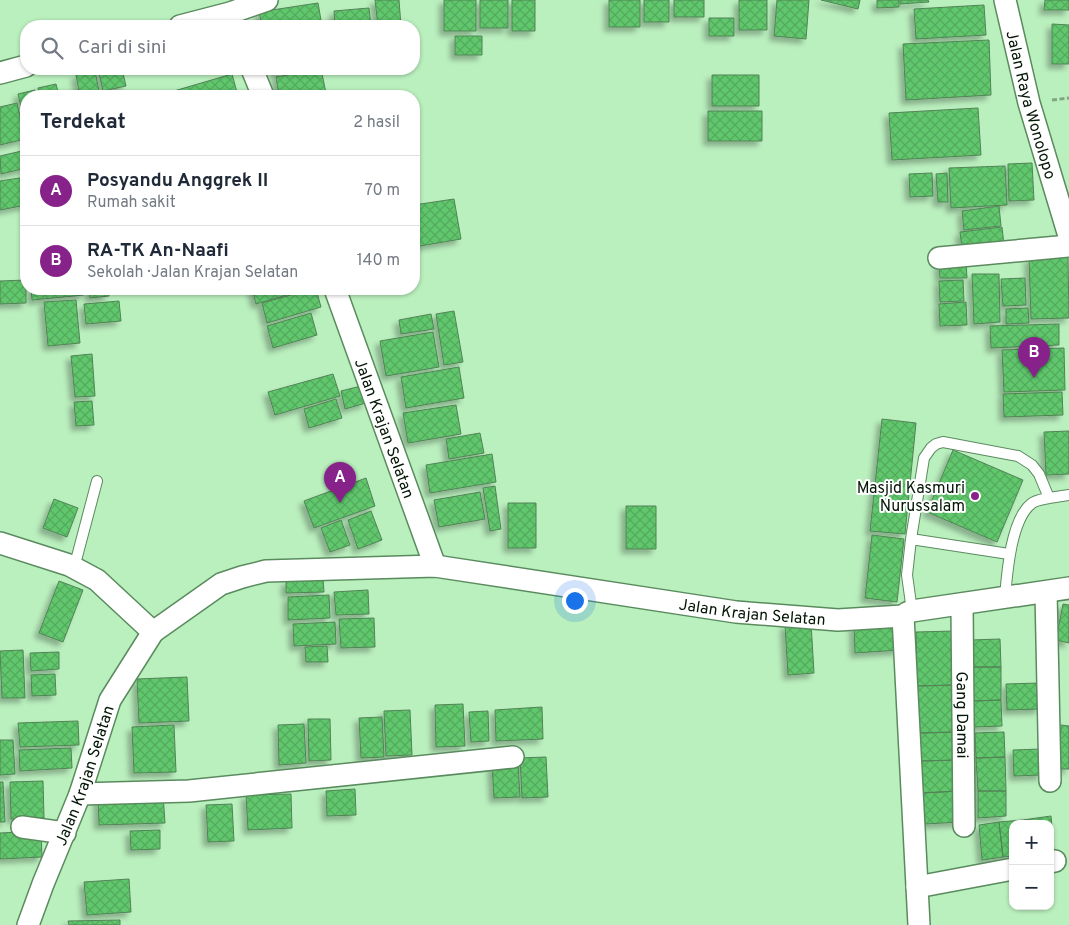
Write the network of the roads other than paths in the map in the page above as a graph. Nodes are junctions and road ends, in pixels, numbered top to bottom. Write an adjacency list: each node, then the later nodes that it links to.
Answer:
1 (266, 0): 3 (street)
2 (1006, 0): 8 (street, Jalan Raya Wonolopo)
3 (233, 20)
4 (20, 68): 5 (street)
5 (0, 73)
6 (254, 75): 7 (street)
7 (261, 90)
8 (1062, 192): 9 (street, Jalan Raya Wonolopo)
9 (1069, 236)
10 (1069, 246): 11 (street)
11 (939, 258)
12 (337, 295): 19 (street, Jalan Krajan Selatan)
13 (97, 481): 20 (lane)
14 (1069, 495): 15 (lane)
15 (1050, 498): 16 (lane); 18 (lane)
16 (911, 539): 18 (lane); 25 (lane)
17 (0, 543): 20 (street)
18 (1009, 554): 23 (lane)
19 (434, 566): 25 (street, Jalan Krajan Selatan); 26 (street, Jalan Krajan Selatan)
20 (74, 568): 26 (street)
21 (1069, 588): 22 (street, Jalan Krajan Selatan)
22 (1046, 592): 23 (street, Jalan Krajan Selatan); 28 (street)
23 (1005, 597): 24 (street, Jalan Krajan Selatan)
24 (962, 605): 25 (street, Jalan Krajan Selatan); 30 (street, Gang Damai)
25 (907, 614): 34 (street)
26 (153, 632): 29 (street, Jalan Krajan Selatan)
27 (513, 757): 29 (street)
28 (1050, 781)
29 (80, 794): 32 (street, Jalan Krajan Selatan)
30 (964, 826)
31 (22, 827): 32 (street)
32 (65, 833): 35 (street, Jalan Krajan Selatan)
33 (1009, 870): 34 (street)
34 (917, 887): 36 (street)
35 (28, 925)
36 (919, 925)

